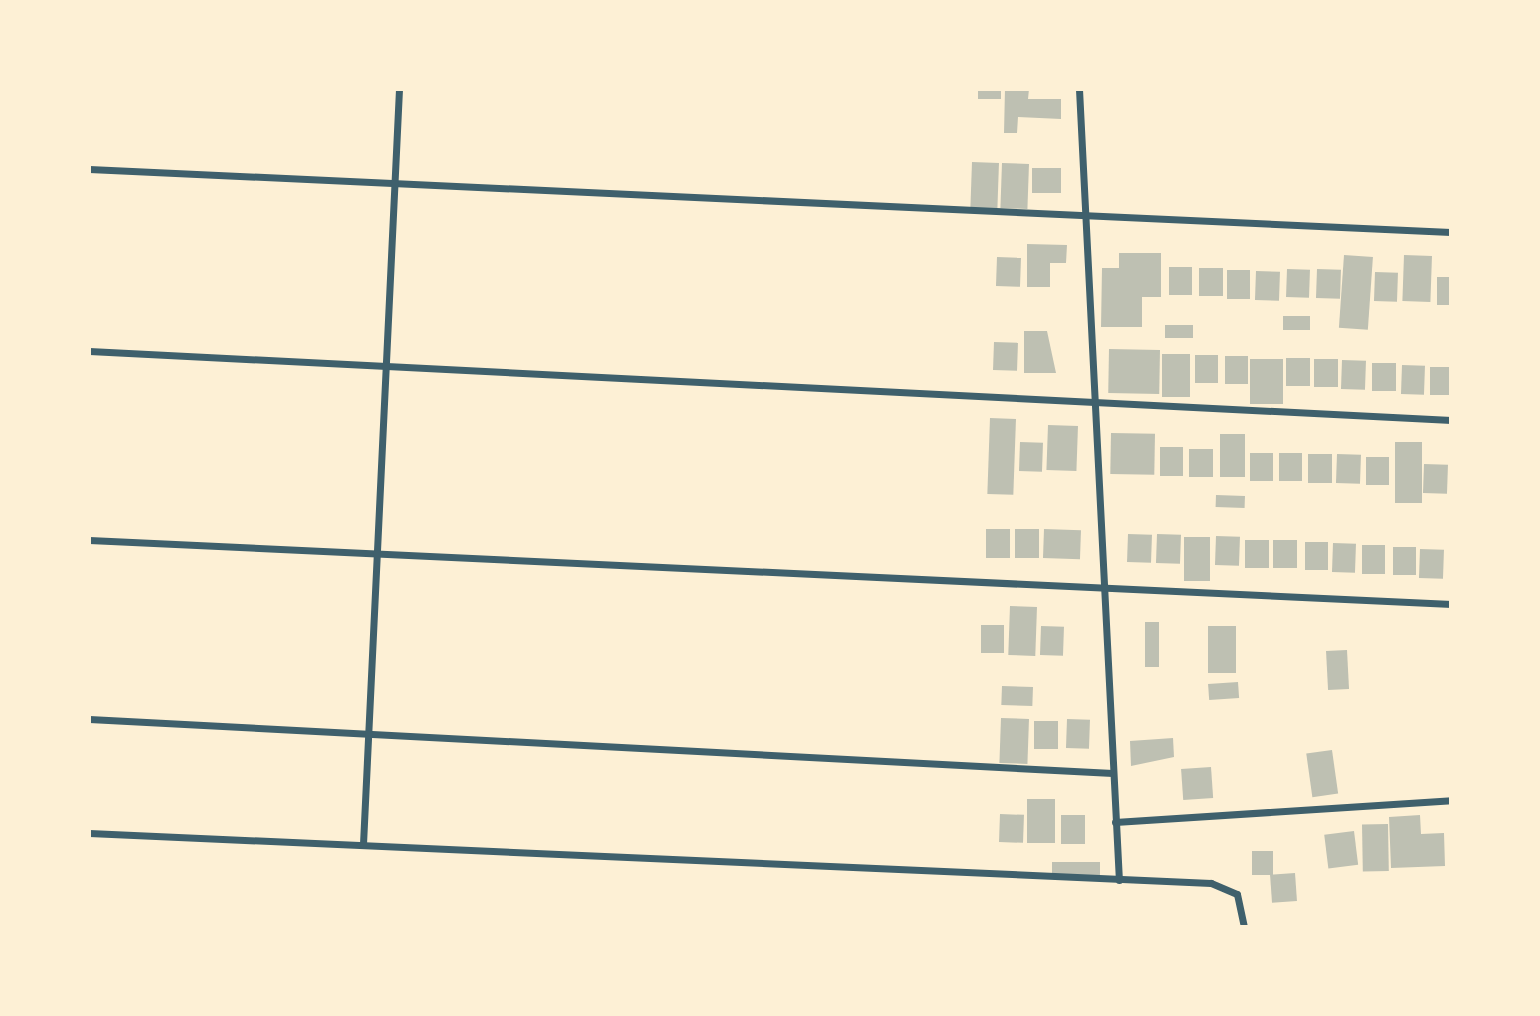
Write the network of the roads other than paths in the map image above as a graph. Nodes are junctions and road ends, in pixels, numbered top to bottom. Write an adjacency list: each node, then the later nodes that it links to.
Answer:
1 (399, 89): 4 (street)
2 (1079, 89): 5 (street)
3 (89, 169): 4 (street)
4 (396, 181): 5 (street); 8 (street)
5 (1084, 218): 6 (street); 9 (street)
6 (1451, 232)
7 (89, 351): 8 (street)
8 (384, 366): 9 (street); 12 (street)
9 (1097, 398): 10 (street); 13 (street)
10 (1451, 420)
11 (89, 540): 12 (street)
12 (379, 554): 13 (street); 16 (street)
13 (1105, 584): 14 (street); 17 (street)
14 (1451, 604)
15 (89, 719): 16 (street)
16 (369, 733): 17 (street); 21 (street)
17 (1112, 773): 19 (street)
18 (1451, 800): 19 (street)
19 (1115, 822): 22 (street)
20 (89, 834): 21 (street)
21 (363, 844): 22 (street)
22 (1119, 880): 23 (street)
23 (1244, 927)

